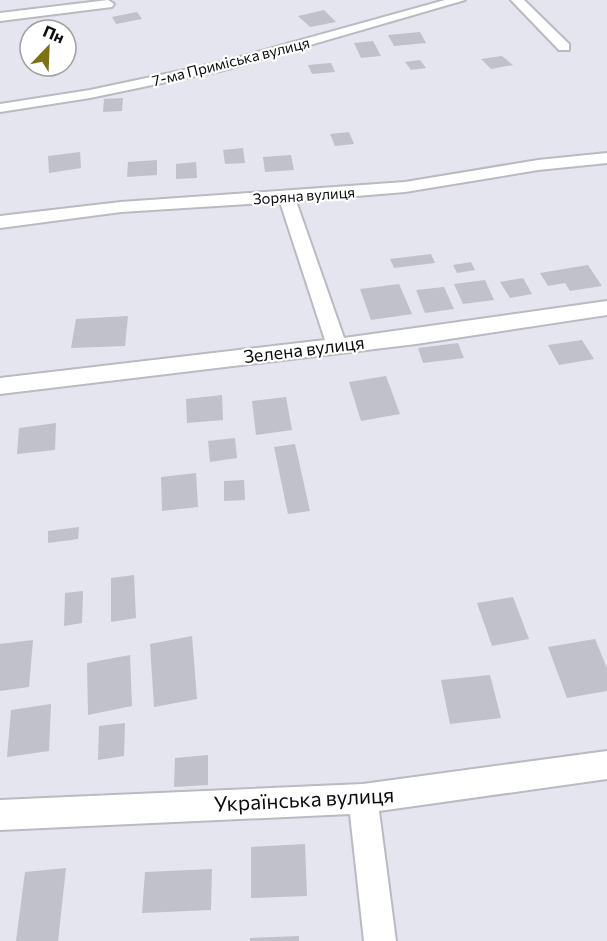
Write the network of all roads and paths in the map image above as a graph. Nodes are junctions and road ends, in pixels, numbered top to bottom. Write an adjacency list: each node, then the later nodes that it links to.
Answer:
1 (459, 0): 6 (street, 7-ма Приміська вулиця)
2 (517, 0): 5 (street)
3 (108, 4): 4 (street)
4 (0, 17)
5 (564, 47)
6 (0, 108)
7 (607, 158): 8 (street, Зоряна вулиця)
8 (287, 198): 9 (street, Зоряна вулиця); 11 (street)
9 (0, 222)
10 (607, 308): 11 (street, Зелена вулиця)
11 (337, 346): 12 (street, Зелена вулиця)
12 (0, 386)
13 (607, 765): 14 (street, Українська вулиця)
14 (363, 799): 15 (street, Українська вулиця); 16 (street)
15 (0, 815)
16 (380, 941)

